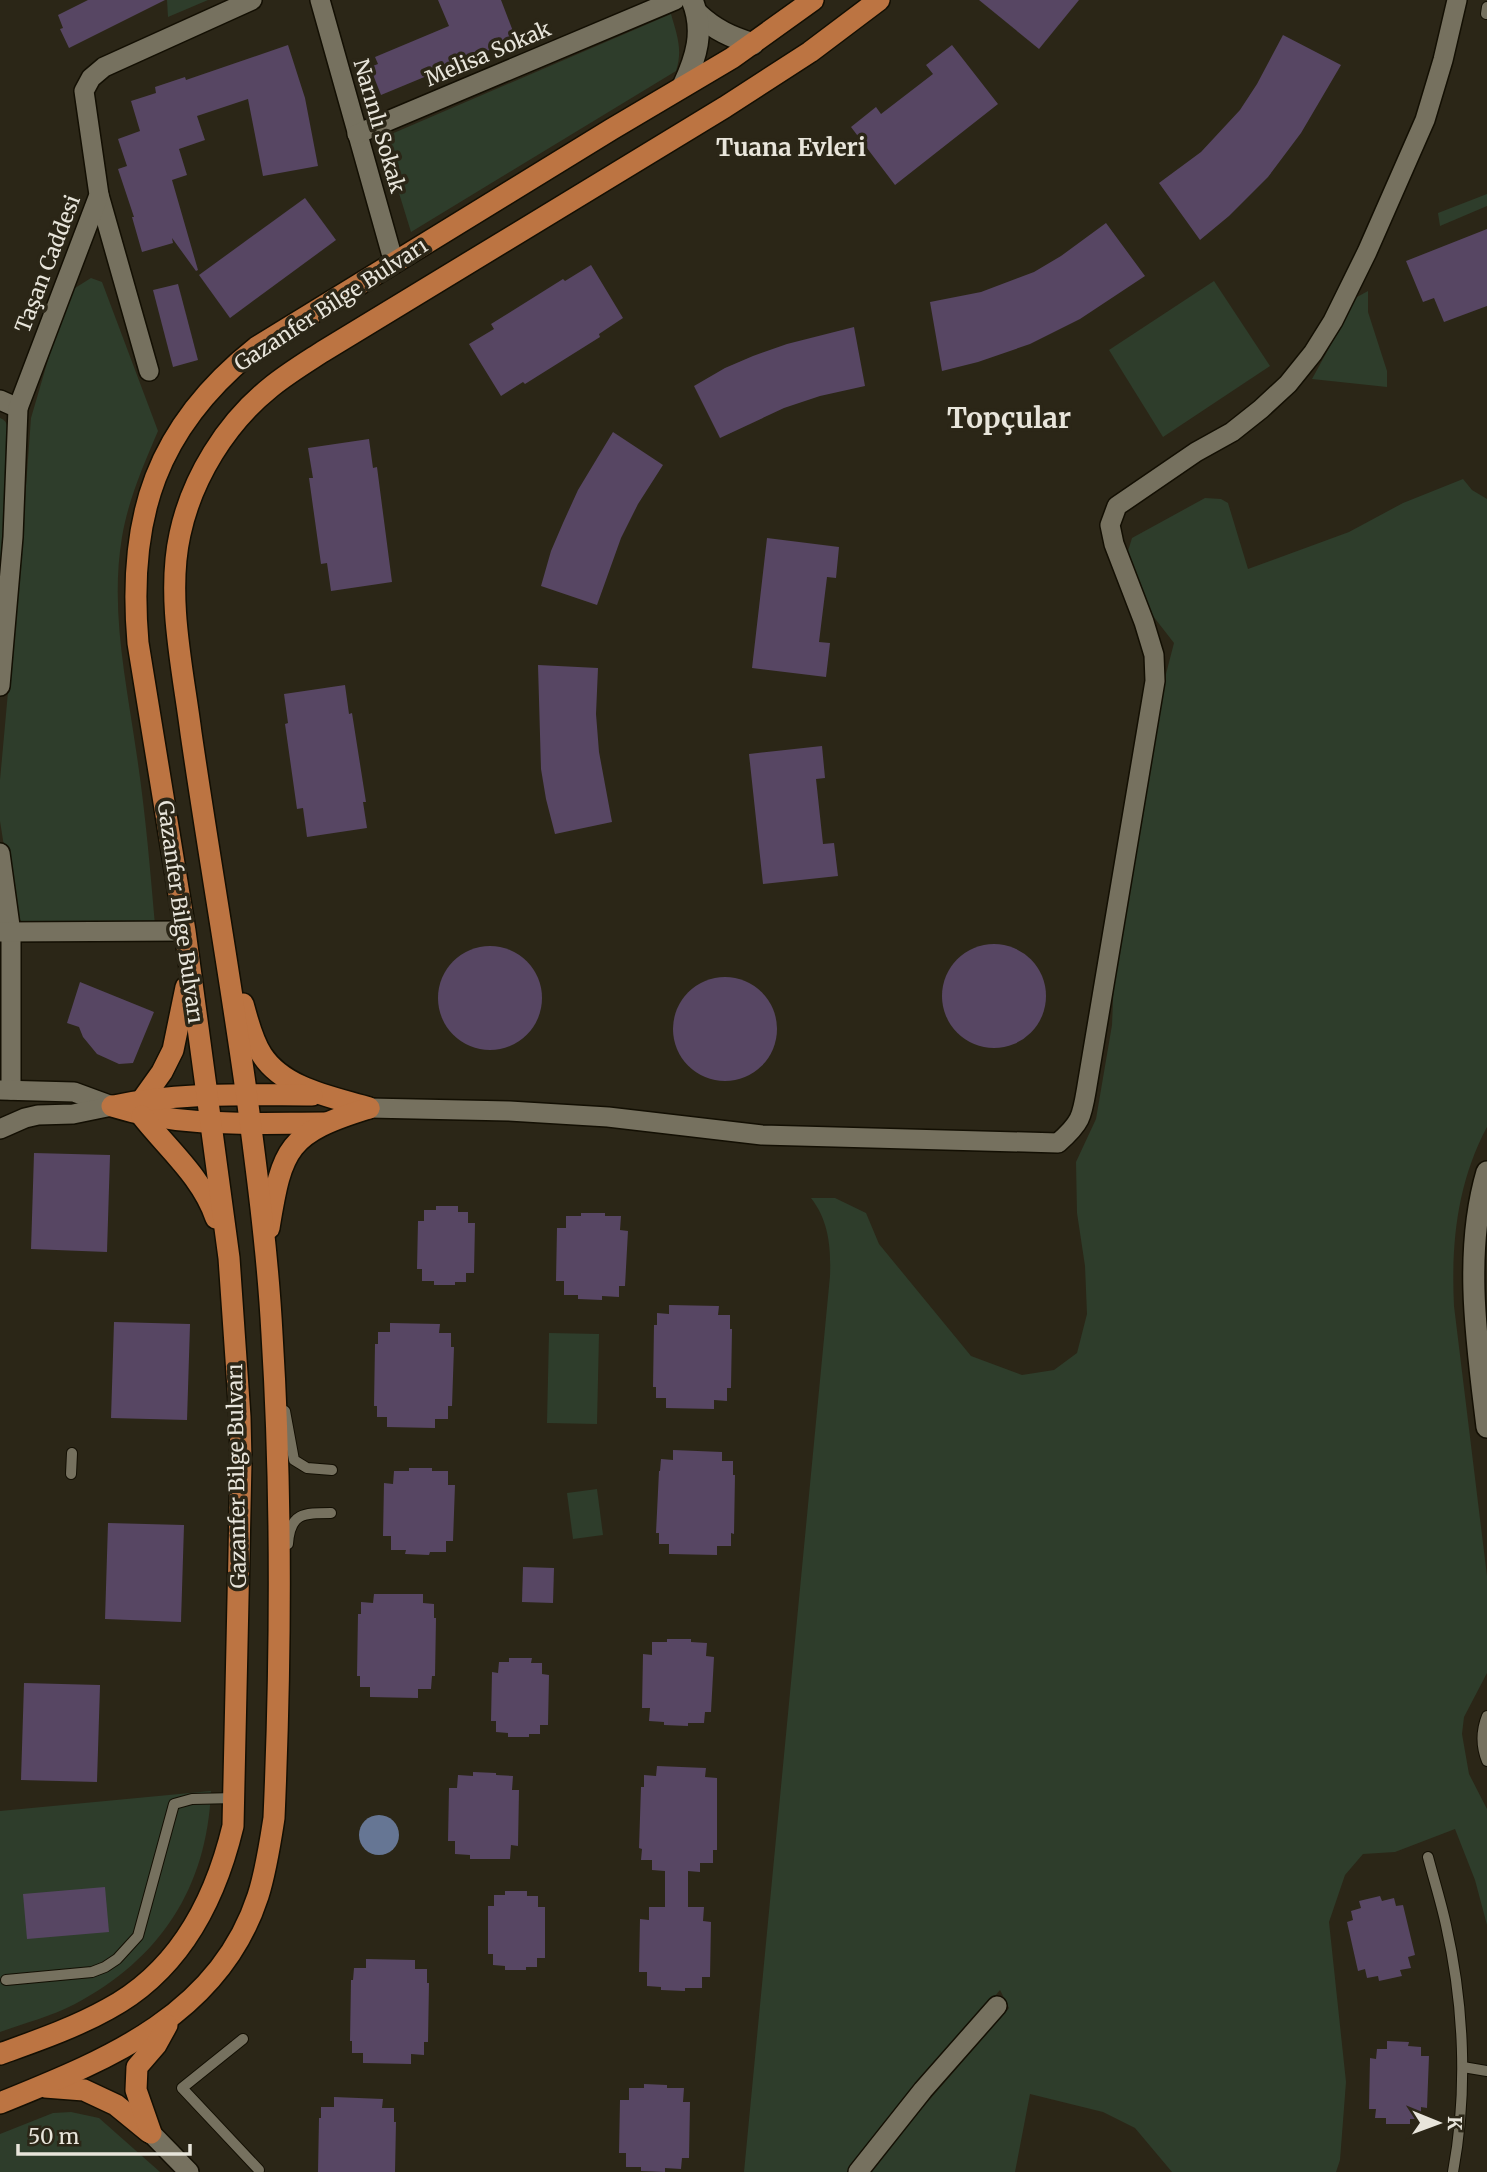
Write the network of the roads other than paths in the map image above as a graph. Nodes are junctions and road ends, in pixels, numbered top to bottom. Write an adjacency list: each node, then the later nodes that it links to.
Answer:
1 (252, 0): 11 (street, Taşan Caddesi)
2 (320, 0): 10 (street, Narınlı Sokak)
3 (675, 0): 10 (street, Melisa Sokak)
4 (813, 0): 8 (main road, Gazanfer Bilge Bulvarı)
5 (879, 0): 17 (main road, Gazanfer Bilge Bulvarı)
6 (1457, 0): 27 (street)
7 (695, 7): 8 (main road); 9 (main road)
8 (753, 44): 9 (main road, Gazanfer Bilge Bulvarı)
9 (683, 86): 12 (main road, Gazanfer Bilge Bulvarı)
10 (357, 134): 12 (street, Narınlı Sokak)
11 (99, 195): 13 (street); 14 (street, Taşan Caddesi)
12 (394, 263): 18 (main road, Gazanfer Bilge Bulvarı)
13 (149, 371)
14 (9, 404): 15 (street, Taşan Caddesi)
15 (0, 686)
16 (0, 853): 19 (street)
17 (219, 921): 23 (main road); 24 (main road)
18 (185, 931): 19 (street); 20 (main road, Gazanfer Bilge Bulvarı)
19 (6, 932): 21 (street)
20 (190, 971): 22 (main road, Gazanfer Bilge Bulvarı); 26 (main road)
21 (5, 1090): 25 (street)
22 (206, 1095): 23 (main road); 26 (main road); 28 (main road, Gazanfer Bilge Bulvarı)
23 (247, 1095): 24 (main road); 29 (main road)
24 (325, 1095): 27 (main road)
25 (112, 1107): 26 (main road); 31 (street)
26 (142, 1108): 28 (main road); 34 (main road)
27 (369, 1108): 30 (main road)
28 (211, 1123): 29 (main road); 34 (main road, Gazanfer Bilge Bulvarı)
29 (250, 1123): 30 (main road); 33 (main road)
30 (325, 1123): 33 (main road)
31 (0, 1129)
32 (1487, 1172): 36 (main road)
33 (265, 1254): 35 (main road, Gazanfer Bilge Bulvarı)
34 (229, 1258): 44 (main road, Gazanfer Bilge Bulvarı)
35 (272, 1330): 38 (lane); 41 (main road, Gazanfer Bilge Bulvarı)
36 (1487, 1427)
37 (72, 1453): 39 (lane)
38 (332, 1470)
39 (71, 1474)
40 (331, 1513): 41 (lane)
41 (277, 1695): 48 (main road, Gazanfer Bilge Bulvarı)
42 (1487, 1716): 43 (lane)
43 (1487, 1761)
44 (235, 1798): 46 (lane); 50 (main road, Gazanfer Bilge Bulvarı)
45 (1428, 1857): 51 (lane)
46 (6, 1980)
47 (997, 2006): 58 (street)
48 (171, 2017): 53 (main road, Gazanfer Bilge Bulvarı); 55 (main road)
49 (243, 2039): 56 (lane)
50 (0, 2054)
51 (1463, 2067): 52 (lane); 59 (lane)
52 (1487, 2071)
53 (39, 2087): 54 (main road, Gazanfer Bilge Bulvarı); 55 (main road)
54 (0, 2103)
55 (151, 2133): 57 (street)
56 (259, 2170)
57 (189, 2172)
58 (858, 2172)
59 (1453, 2172)

